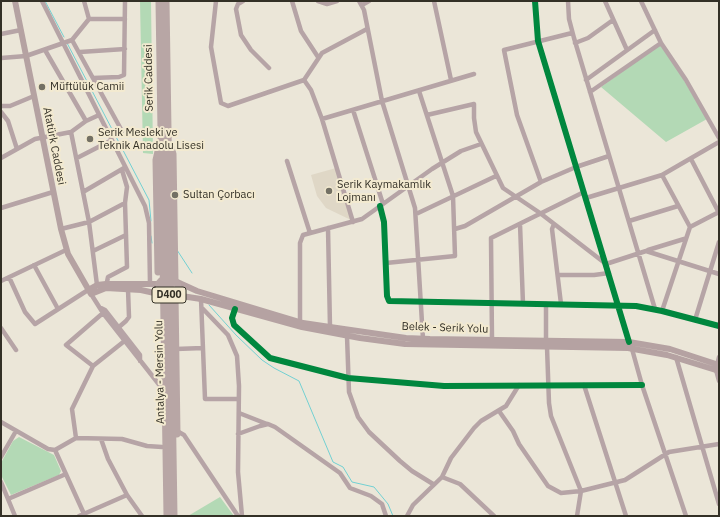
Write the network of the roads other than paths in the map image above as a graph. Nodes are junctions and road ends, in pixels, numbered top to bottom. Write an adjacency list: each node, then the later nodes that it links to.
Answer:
1 (15, 1): 23 (main road, Atatürk Caddesi)
2 (42, 1): 29 (street)
3 (84, 1): 19 (street)
4 (124, 1): 20 (street)
5 (159, 1): 58 (highway, Serik Caddesi / D400)
6 (166, 1): 58 (highway, Serik Caddesi / D400)
7 (216, 1): 42 (street)
8 (243, 1): 39 (street)
9 (292, 1): 37 (street)
10 (318, 1): 11 (street)
11 (337, 1)
12 (369, 1): 18 (street)
13 (434, 1): 43 (street)
14 (535, 1): 28 (street)
15 (568, 1): 25 (street)
16 (605, 1): 21 (street)
17 (641, 1): 24 (street)
18 (360, 3): 22 (street)
19 (89, 19): 20 (street); 27 (street)
20 (125, 19): 32 (street)
21 (613, 20): 30 (street); 34 (street)
22 (367, 29): 37 (street); 48 (street)
23 (21, 30): 26 (street); 36 (main road, Atatürk Caddesi)
24 (655, 30): 31 (street); 34 (street)
25 (572, 33): 28 (street); 30 (street)
26 (1, 34)
27 (72, 40): 29 (street); 35 (street)
28 (538, 41): 72 (street); 76 (street)
29 (63, 43): 33 (street); 52 (street)
30 (575, 43): 44 (street)
31 (661, 43): 46 (street); 60 (street)
32 (125, 48): 35 (street); 41 (street)
33 (45, 50): 36 (street); 55 (street)
34 (628, 50): 44 (street)
35 (80, 52): 41 (street)
36 (26, 56): 38 (street); 47 (main road, Atatürk Caddesi)
37 (318, 57): 42 (street)
38 (1, 58)
39 (269, 68)
40 (474, 74): 43 (street)
41 (93, 78): 56 (street)
42 (304, 80): 54 (street)
43 (451, 80): 45 (street)
44 (586, 80): 46 (street)
45 (419, 91): 48 (street); 53 (street)
46 (590, 92): 66 (street)
47 (34, 96): 49 (street); 59 (main road, Atatürk Caddesi)
48 (382, 101): 50 (street); 77 (street)
49 (1, 106)
50 (353, 110): 54 (street); 85 (street)
51 (1, 112): 64 (street)
52 (100, 114): 55 (street); 61 (street)
53 (427, 115): 63 (street); 71 (street)
54 (322, 119): 93 (street)
55 (86, 121): 57 (street)
56 (122, 131)
57 (71, 132): 59 (street); 68 (street)
58 (164, 135): 65 (highway, Serik Caddesi / D400); 119 (highway); 121 (highway)
59 (42, 137): 64 (street); 79 (main road, Atatürk Caddesi)
60 (719, 138)
61 (112, 140): 68 (street); 73 (street)
62 (719, 142): 69 (street)
63 (481, 144): 71 (street); 75 (street)
64 (17, 149): 67 (street)
65 (165, 155): 174 (highway, Antalya - Mersin Yolu / D400)
66 (609, 156): 72 (street); 78 (street)
67 (1, 158)
68 (77, 158): 80 (street)
69 (691, 160): 74 (street); 88 (street)
70 (287, 161): 100 (street)
71 (442, 162): 77 (street); 82 (street)
72 (576, 166): 76 (street); 81 (street)
73 (124, 169): 80 (street); 84 (street); 120 (street)
74 (662, 175): 78 (street); 86 (street)
75 (496, 176): 82 (street); 83 (street)
76 (541, 182): 83 (street)
77 (409, 186): 85 (street); 89 (street)
78 (619, 188): 81 (street); 91 (street)
79 (53, 192): 87 (street); 98 (main road, Atatürk Caddesi)
80 (83, 192): 92 (street)
81 (585, 195): 90 (street); 111 (street)
82 (453, 196): 89 (street); 99 (street)
83 (514, 196): 90 (street); 99 (street)
84 (125, 203): 92 (street); 101 (street)
85 (382, 205): 93 (street); 110 (street)
86 (678, 206): 91 (street); 96 (street)
87 (1, 208)
88 (719, 213): 96 (street)
89 (416, 214): 108 (street)
90 (540, 214): 94 (street); 95 (street)
91 (629, 221): 107 (street)
92 (89, 222): 98 (street); 106 (street)
93 (354, 222): 97 (street)
94 (520, 224): 130 (street); 131 (street)
95 (554, 224): 111 (street); 116 (street)
96 (690, 227): 102 (street)
97 (328, 228): 100 (street); 145 (street)
98 (60, 229): 104 (main road, Atatürk Caddesi)
99 (455, 229): 108 (street)
100 (310, 233): 142 (street)
101 (126, 235): 106 (street); 123 (street)
102 (684, 239): 105 (street); 109 (street)
103 (719, 242): 113 (street)
104 (66, 250): 112 (street); 125 (main road, Atatürk Caddesi)
105 (646, 251): 107 (street); 109 (street)
106 (94, 252): 122 (street)
107 (638, 252): 111 (street); 138 (street)
108 (418, 260): 110 (street); 129 (street)
109 (678, 260): 113 (street); 140 (street)
110 (386, 263): 129 (street)
111 (606, 264): 114 (street)
112 (34, 265): 117 (street); 135 (street)
113 (710, 271): 115 (street); 141 (street)
114 (609, 273): 116 (street); 134 (street)
115 (719, 274)
116 (559, 275): 133 (street)
117 (9, 277): 118 (street); 135 (street)
118 (1, 281)
119 (175, 281): 121 (highway); 127 (highway); 142 (main road, Belek - Serik Yolu)
120 (150, 284): 121 (main road); 123 (main road)
121 (158, 284): 126 (highway)
122 (97, 285): 123 (main road); 125 (main road)
123 (106, 286): 124 (main road); 125 (main road)
124 (128, 289): 126 (main road); 144 (street)
125 (90, 292): 135 (street); 139 (street, Atatürk Caddesi)
126 (159, 294): 127 (highway); 167 (highway)
127 (175, 295): 128 (main road, Belek - Serik Yolu); 154 (highway)
128 (201, 299): 136 (street); 137 (main road, Belek - Serik Yolu)
129 (420, 302): 130 (street); 148 (street)
130 (491, 304): 131 (street); 150 (street)
131 (524, 304): 132 (street)
132 (546, 304): 133 (street); 152 (street)
133 (561, 304): 134 (street)
134 (619, 305): 138 (street); 151 (street)
135 (58, 309)
136 (203, 309): 153 (street); 168 (street)
137 (235, 309): 142 (main road, Belek - Serik Yolu); 161 (street)
138 (654, 309): 140 (street)
139 (102, 310): 144 (street); 149 (street, Atatürk Caddesi); 159 (street)
140 (662, 311): 141 (street)
141 (695, 320): 143 (street)
142 (300, 324): 145 (main road, Belek - Serik Yolu); 147 (main road, Belek - Serik Yolu)
143 (719, 326)
144 (119, 327): 149 (street)
145 (330, 327): 148 (main road, Belek - Serik Yolu)
146 (1, 328): 156 (street)
147 (347, 336): 152 (main road, Belek - Serik Yolu); 161 (street)
148 (423, 339): 150 (main road, Belek - Serik Yolu)
149 (126, 340): 159 (street); 167 (street, Atatürk Caddesi)
150 (492, 340): 152 (main road, Belek - Serik Yolu)
151 (629, 342): 152 (main road, Belek - Serik Yolu); 160 (main road, Belek - Serik Yolu)
152 (546, 344): 155 (main road, Belek - Serik Yolu); 166 (street)
153 (203, 348): 154 (street); 168 (street)
154 (176, 349): 174 (highway)
155 (632, 349): 157 (main road, Belek - Serik Yolu); 165 (street)
156 (16, 350)
157 (676, 357): 160 (main road, Belek - Serik Yolu); 180 (street)
158 (719, 357): 160 (street)
159 (93, 366): 176 (street)
160 (718, 368): 162 (street)
161 (348, 378): 163 (street); 189 (street)
162 (719, 381)
163 (518, 384): 166 (street); 169 (street)
164 (584, 385): 165 (street); 166 (street); 187 (street)
165 (642, 385): 182 (street)
166 (548, 386): 190 (street)
167 (161, 387): 179 (highway)
168 (239, 399): 170 (street)
169 (499, 411): 185 (street); 190 (street)
170 (239, 413): 172 (street); 175 (street)
171 (1, 422): 173 (street)
172 (268, 424): 175 (street); 201 (street)
173 (16, 431): 181 (street); 183 (street)
174 (171, 433): 188 (highway, Antalya - Mersin Yolu / D400); 198 (highway, Antalya - Mersin Yolu / D400); 199 (street)
175 (238, 434): 200 (street)
176 (76, 438): 177 (street); 181 (street)
177 (101, 439): 179 (street); 191 (street)
178 (719, 444): 180 (street)
179 (162, 447): 188 (highway)
180 (701, 447): 182 (street); 193 (street)
181 (55, 450): 184 (street)
182 (665, 454): 187 (street); 206 (street)
183 (1, 457)
184 (66, 474): 192 (street); 194 (street)
185 (442, 477): 189 (street); 203 (street)
186 (1, 482): 192 (street)
187 (616, 483): 190 (street); 205 (street)
188 (167, 484): 197 (highway, Antalya - Mersin Yolu / D400)
189 (433, 484): 202 (street)
190 (581, 491): 204 (street)
191 (127, 495): 194 (street); 196 (street)
192 (8, 499): 195 (street)
193 (719, 504)
194 (83, 515)
195 (15, 516)
196 (142, 516)
197 (167, 516)
198 (174, 516)
199 (238, 516)
200 (242, 516)
201 (386, 516)
202 (407, 516)
203 (494, 516)
204 (577, 516)
205 (626, 516)
206 (686, 516)

